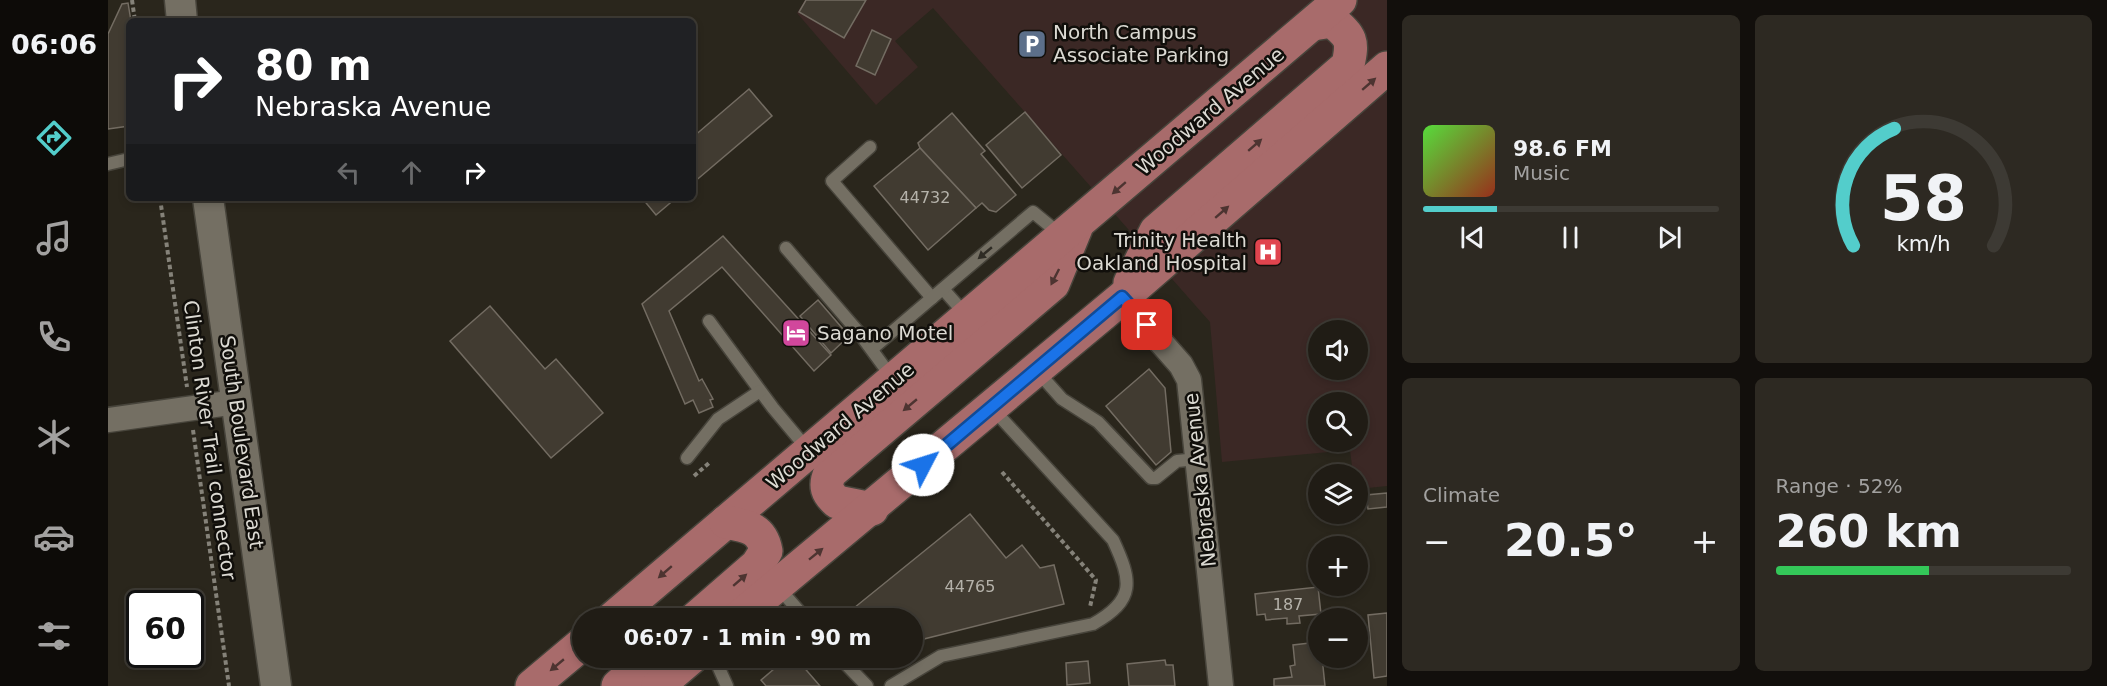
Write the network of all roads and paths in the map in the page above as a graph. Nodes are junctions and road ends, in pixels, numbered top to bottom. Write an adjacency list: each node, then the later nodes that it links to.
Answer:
1 (132, 0): 4 (path)
2 (180, 0): 5 (street)
3 (1340, 0): 6 (main road, Woodward Avenue)
4 (135, 18)
5 (183, 18)
6 (1313, 24): 13 (main road, Woodward Avenue, one-way to 13); 16 (main road, one-way to 6)
7 (1387, 68): 16 (main road, one-way to 7)
8 (870, 147): 17 (lane)
9 (126, 160): 10 (lane)
10 (108, 164)
11 (160, 201): 26 (path, Clinton River Trail connector)
12 (208, 201): 24 (street, South Boulevard East)
13 (1070, 230): 15 (lane, one-way to 15); 18 (main road, Woodward Avenue); 32 (main road, one-way to 32)
14 (786, 248): 20 (lane)
15 (943, 289): 17 (lane); 18 (lane)
16 (1122, 297): 21 (main road); 30 (street, Nebraska Avenue)
17 (932, 298): 20 (lane)
18 (968, 317): 22 (main road, Woodward Avenue)
19 (709, 321): 23 (lane)
20 (872, 349): 22 (lane)
21 (1036, 370): 25 (main road); 30 (lane)
22 (894, 380): 28 (main road, Woodward Avenue)
23 (760, 391): 28 (lane); 29 (lane)
24 (236, 402): 26 (street); 46 (street, South Boulevard East)
25 (991, 408): 32 (main road); 52 (lane)
26 (190, 409): 27 (street); 45 (path, Clinton River Trail connector)
27 (108, 420)
28 (809, 451): 33 (main road, Woodward Avenue)
29 (687, 458)
30 (1198, 459): 53 (street, Nebraska Avenue)
31 (1002, 472): 39 (path)
32 (872, 509): 34 (main road, one-way to 32)
33 (726, 522): 35 (main road, Woodward Avenue, one-way to 35); 36 (main road, one-way to 33)
34 (777, 585): 37 (main road); 38 (lane)
35 (625, 608)
36 (708, 608)
37 (750, 608)
38 (797, 608)
39 (1089, 612)
40 (572, 653): 47 (main road, one-way to 47)
41 (638, 668): 48 (main road)
42 (679, 668): 49 (main road)
43 (719, 668): 50 (lane)
44 (850, 668): 51 (lane)
45 (229, 686)
46 (276, 686)
47 (532, 686)
48 (618, 686)
49 (658, 686)
50 (727, 686)
51 (867, 686)
52 (891, 686)
53 (1221, 686)

